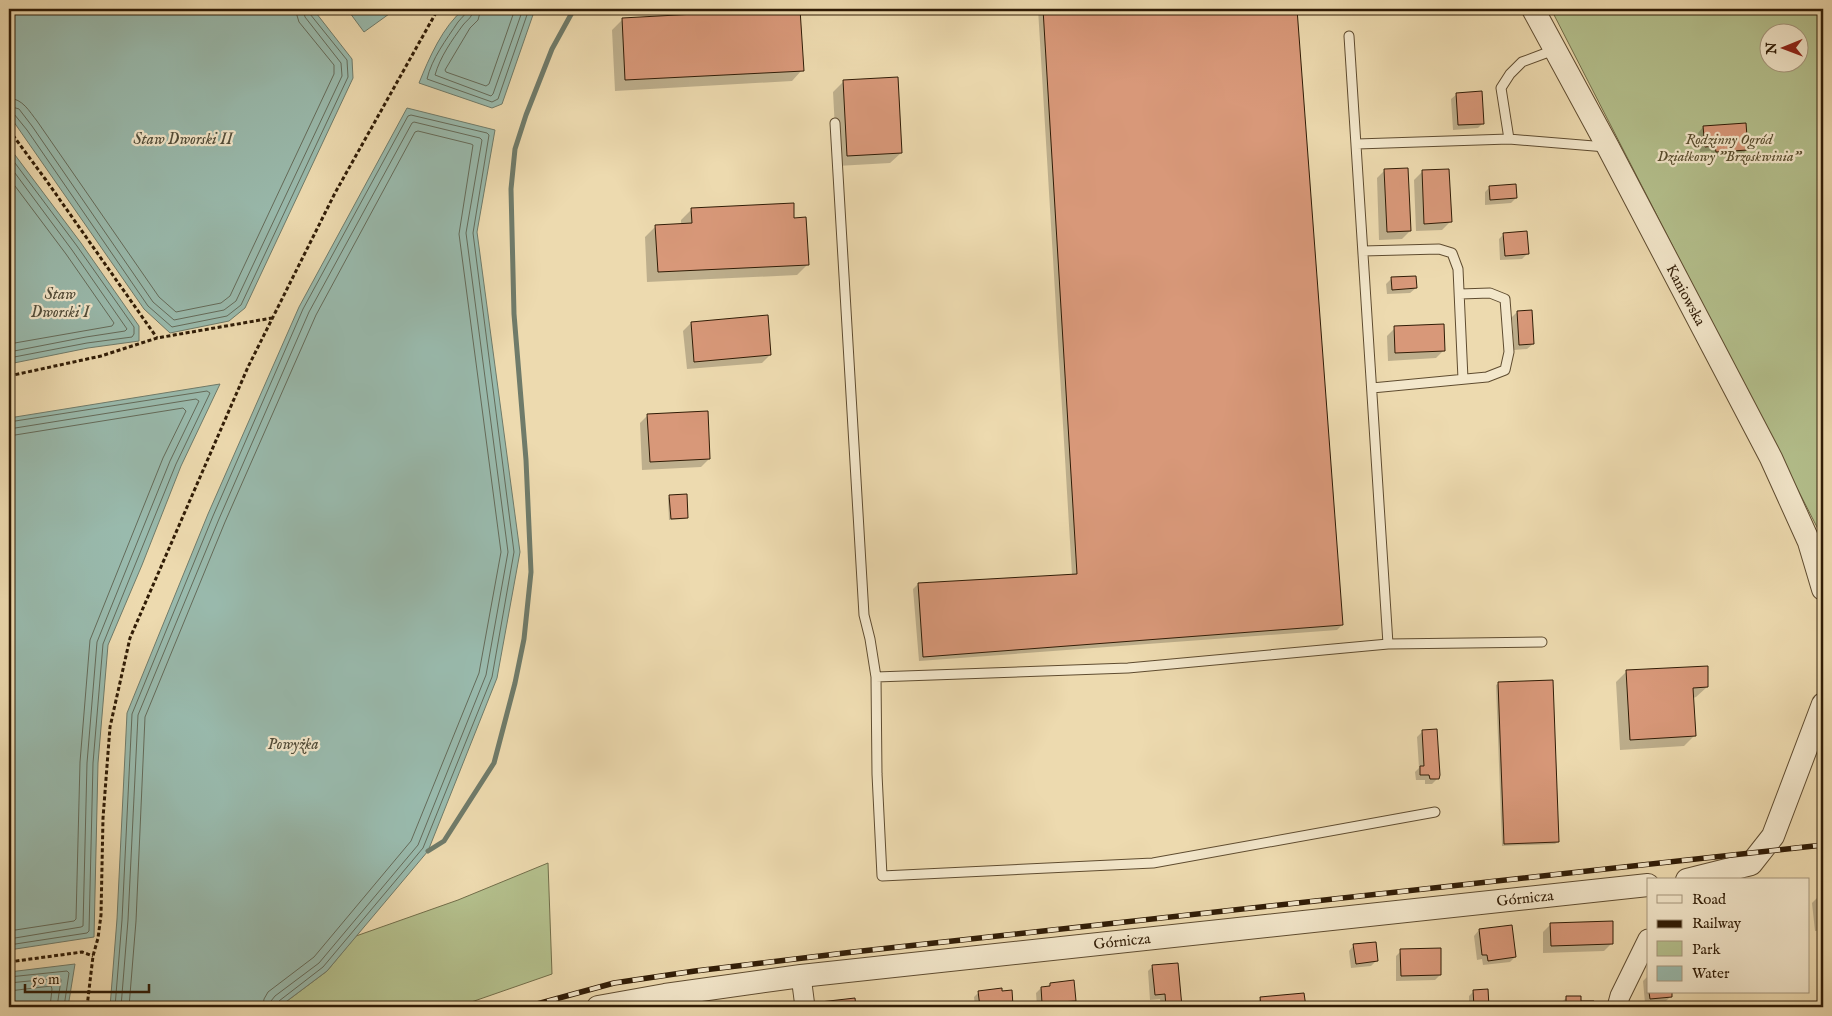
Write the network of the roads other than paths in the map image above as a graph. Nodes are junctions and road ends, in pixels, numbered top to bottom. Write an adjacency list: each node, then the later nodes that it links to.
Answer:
1 (1532, 9): 3 (street, Kaniowska)
2 (1349, 36): 6 (lane)
3 (1555, 50): 5 (lane); 7 (street, Kaniowska)
4 (835, 123): 15 (lane)
5 (1509, 139): 6 (lane); 7 (lane)
6 (1357, 144): 8 (lane)
7 (1608, 147): 12 (street, Kaniowska)
8 (1363, 251): 9 (lane); 11 (lane)
9 (1460, 294): 10 (lane); 10 (lane)
10 (1463, 379): 11 (lane)
11 (1372, 388): 14 (lane)
12 (1823, 589)
13 (1542, 642): 14 (lane)
14 (1388, 644): 15 (lane)
15 (876, 677): 17 (lane)
16 (1823, 704): 18 (street)
17 (1435, 812)
18 (1695, 878)
19 (1647, 885): 21 (street, Górnicza)
20 (1647, 942): 24 (street)
21 (801, 976): 22 (street, Górnicza); 23 (street)
22 (598, 1007)
23 (805, 1007)
24 (1617, 1007)

